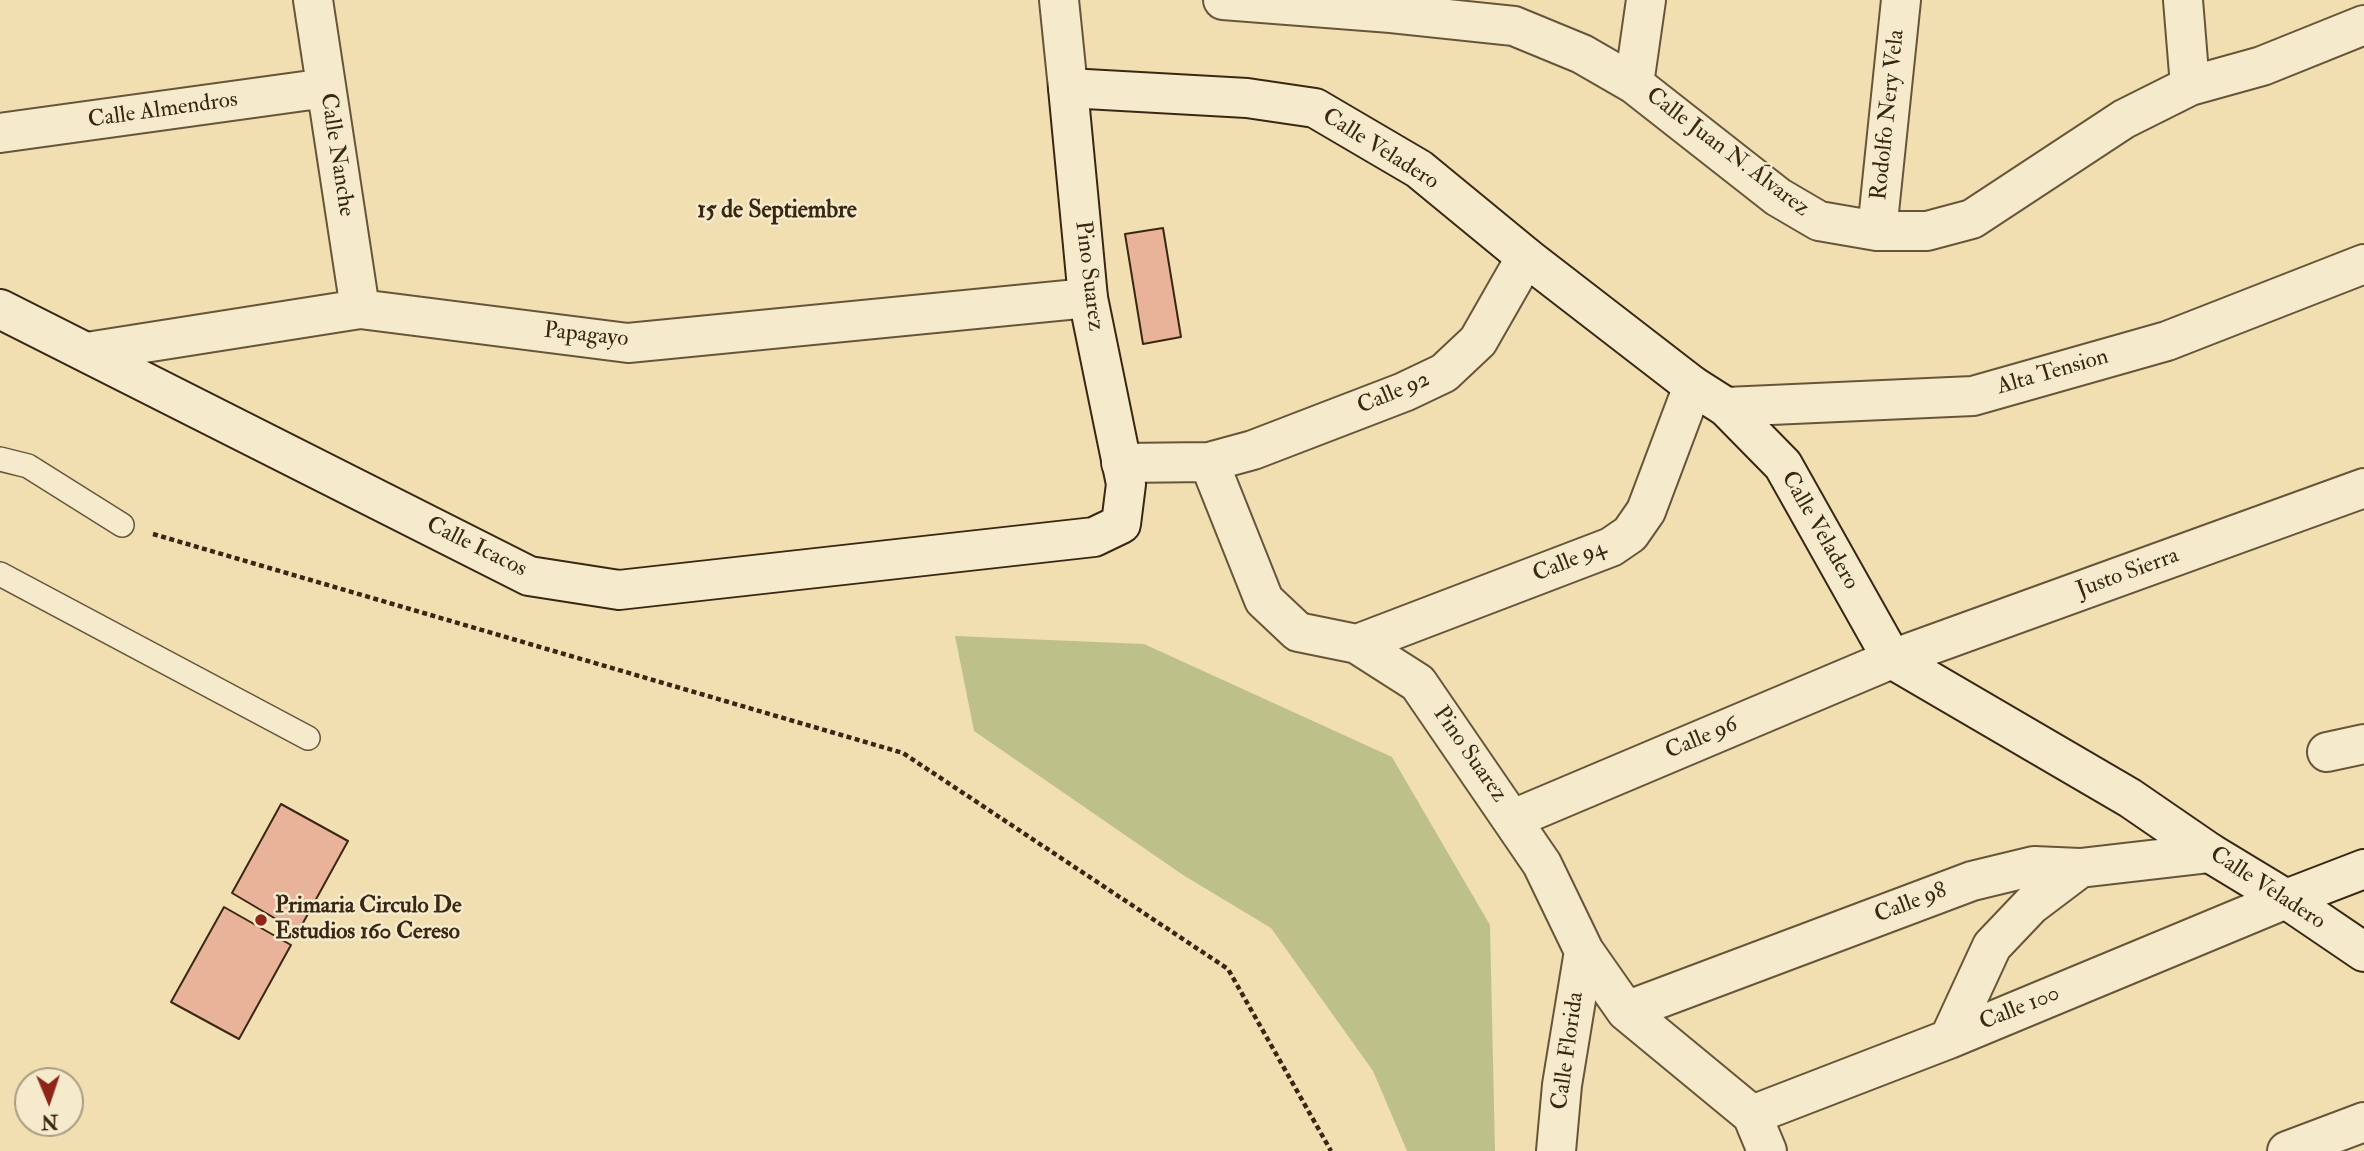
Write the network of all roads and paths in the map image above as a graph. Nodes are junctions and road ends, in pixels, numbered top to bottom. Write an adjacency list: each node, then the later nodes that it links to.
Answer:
1 (313, 0): 11 (street, Calle Nanche)
2 (1059, 0): 12 (street, Pino Suarez)
3 (1223, 0): 7 (street, Calle Juan N. Álvarez)
4 (1646, 0): 9 (street)
5 (1901, 0): 14 (street, Rodolfo Nery Vela)
6 (2183, 0): 10 (street)
7 (1391, 6): 9 (street, Calle Juan N. Álvarez)
8 (2364, 25): 10 (street, Calle Juan N. Álvarez)
9 (1634, 84): 14 (street, Calle Juan N. Álvarez)
10 (2190, 86): 14 (street, Calle Juan N. Álvarez)
11 (326, 88): 13 (street, Calle Almendros); 19 (street, Calle Nanche)
12 (1068, 89): 15 (street, Calle Veladero); 17 (street, Pino Suarez)
13 (0, 133)
14 (1877, 231)
15 (1526, 257): 21 (street, Calle Veladero); 24 (street, Calle 92)
16 (2364, 264): 22 (street, Alta Tension)
17 (1088, 298): 19 (street, Papagayo); 25 (street, Pino Suarez)
18 (0, 309): 20 (street, Calle Icacos)
19 (360, 309): 20 (street, Papagayo)
20 (87, 352): 27 (street, Calle Icacos)
21 (1693, 386): 22 (street, Calle Veladero); 30 (street, Calle 94)
22 (1726, 407): 31 (street, Calle Veladero)
23 (0, 458): 28 (lane)
24 (1209, 461): 25 (street); 30 (street, Pino Suarez)
25 (1121, 463): 27 (street, Pino Suarez)
26 (2364, 488): 31 (street, Justo Sierra)
27 (1121, 524)
28 (122, 525): 46 (path)
29 (0, 574): 32 (lane)
30 (1357, 644): 35 (street, Pino Suarez)
31 (1892, 659): 35 (street, Calle 96); 36 (street, Calle Veladero)
32 (309, 738)
33 (2364, 744): 34 (street)
34 (2327, 752)
35 (1513, 819): 40 (street, Pino Suarez)
36 (2210, 853): 37 (street, Calle 98); 39 (street, Calle Veladero)
37 (2080, 868): 42 (street, Calle 98); 43 (street)
38 (2364, 869): 39 (street, Calle 100)
39 (2286, 900): 41 (street, Calle Veladero); 43 (street, Calle 100)
40 (1584, 951): 42 (street, Pino Suarez); 47 (street, Calle Florida)
41 (2364, 952)
42 (1626, 1011): 44 (street, Pino Suarez)
43 (1949, 1039): 44 (street, Calle 100)
44 (1752, 1115): 48 (street, Pino Suarez)
45 (2364, 1122): 49 (street)
46 (1331, 1151)
47 (1556, 1151)
48 (1767, 1151)
49 (2287, 1151)

